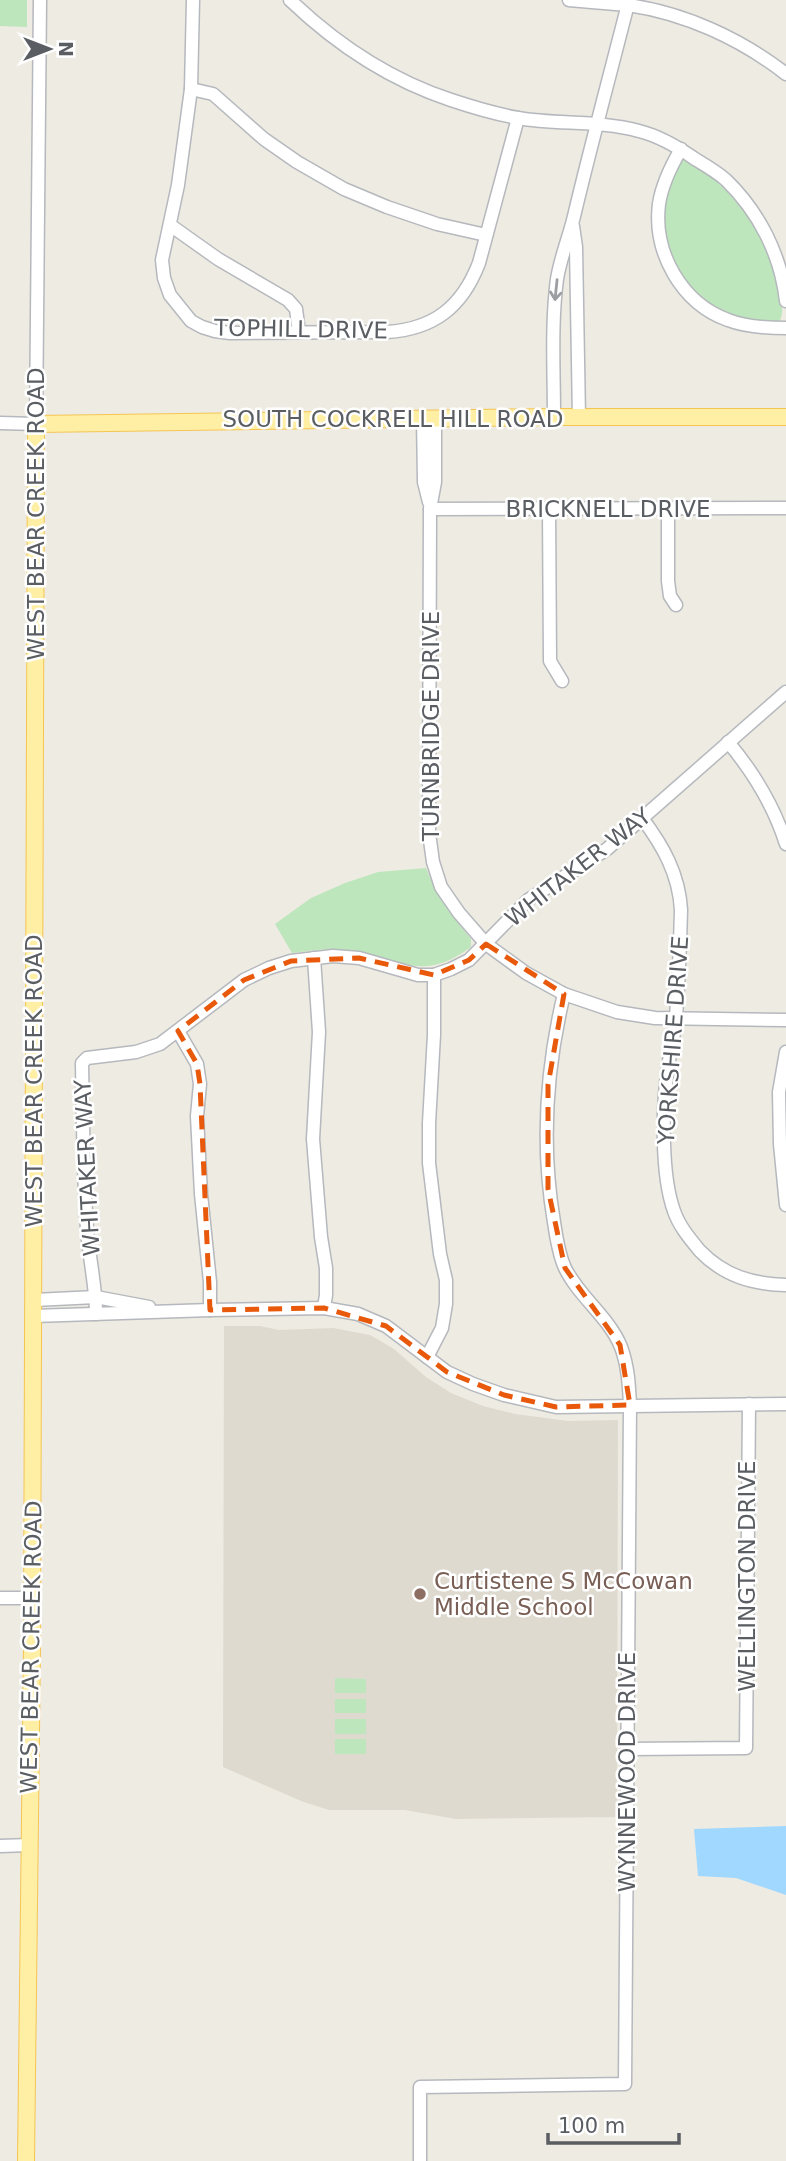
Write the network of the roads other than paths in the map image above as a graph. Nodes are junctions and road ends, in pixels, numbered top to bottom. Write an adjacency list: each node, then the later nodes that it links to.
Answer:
1 (40, 0): 22 (street, WEST BEAR CREEK ROAD)
2 (193, 0): 7 (street, TOPHILL DRIVE)
3 (290, 0): 8 (street)
4 (569, 0): 5 (street)
5 (629, 3): 6 (street); 9 (street)
6 (786, 74)
7 (191, 89): 12 (street, TOPHILL DRIVE); 13 (street)
8 (518, 118): 9 (street); 13 (street, TOPHILL DRIVE)
9 (596, 125): 10 (street); 11 (street)
10 (681, 149): 14 (street); 15 (street)
11 (572, 224): 17 (street, one-way to 17); 19 (street)
12 (170, 225): 16 (street); 16 (street, TOPHILL DRIVE)
13 (486, 235): 16 (street, TOPHILL DRIVE)
14 (786, 301)
15 (786, 328)
16 (299, 332)
17 (554, 417): 19 (main road, SOUTH COCKRELL HILL ROAD); 20 (main road, SOUTH COCKRELL HILL ROAD)
18 (786, 417): 19 (main road, SOUTH COCKRELL HILL ROAD)
19 (579, 418)
20 (429, 419): 22 (main road, SOUTH COCKRELL HILL ROAD); 25 (street, TURNBRIDGE DRIVE)
21 (0, 423): 22 (street, SOUTH COCKRELL HILL ROAD)
22 (36, 424): 44 (main road, WEST BEAR CREEK ROAD)
23 (668, 508): 24 (street, BRICKNELL DRIVE); 26 (street, BRICKNELL DRIVE); 27 (street)
24 (786, 508)
25 (430, 509): 26 (street, BRICKNELL DRIVE); 33 (street, TURNBRIDGE DRIVE)
26 (550, 509): 28 (street)
27 (676, 605)
28 (562, 681)
29 (786, 692): 30 (street, WHITAKER WAY)
30 (728, 742): 31 (street, WHITAKER WAY); 32 (street)
31 (642, 818): 33 (street, WHITAKER WAY); 37 (street, YORKSHIRE DRIVE)
32 (786, 845)
33 (486, 944): 35 (street, WHITAKER WAY); 36 (street, TURNBRIDGE DRIVE)
34 (314, 958): 35 (street, WHITAKER WAY); 39 (street, WHITAKER WAY); 45 (street)
35 (434, 975): 49 (street)
36 (564, 994): 37 (street, TURNBRIDGE DRIVE); 52 (street, WYNNEWOOD DRIVE)
37 (676, 1018): 38 (street, TURNBRIDGE DRIVE); 42 (street, YORKSHIRE DRIVE)
38 (786, 1020)
39 (178, 1031): 43 (street, WHITAKER WAY); 46 (street)
40 (786, 1052): 41 (street)
41 (786, 1205)
42 (786, 1284)
43 (96, 1297): 44 (street); 47 (street); 48 (street, WHITAKER WAY)
44 (34, 1308): 48 (street); 54 (main road, WEST BEAR CREEK ROAD)
45 (324, 1308): 46 (street); 49 (street)
46 (210, 1310): 47 (street)
47 (173, 1311): 48 (street)
48 (96, 1314)
49 (427, 1357): 52 (street)
50 (749, 1404): 51 (street); 52 (street); 55 (street, WELLINGTON DRIVE)
51 (786, 1404)
52 (630, 1405): 55 (street, WYNNEWOOD DRIVE)
53 (0, 1598): 54 (street)
54 (31, 1598): 56 (main road, WEST BEAR CREEK ROAD)
55 (627, 1749): 59 (street, WYNNEWOOD DRIVE)
56 (29, 1845): 57 (street); 58 (main road, WEST BEAR CREEK ROAD)
57 (0, 1846)
58 (26, 2161)
59 (420, 2161)

